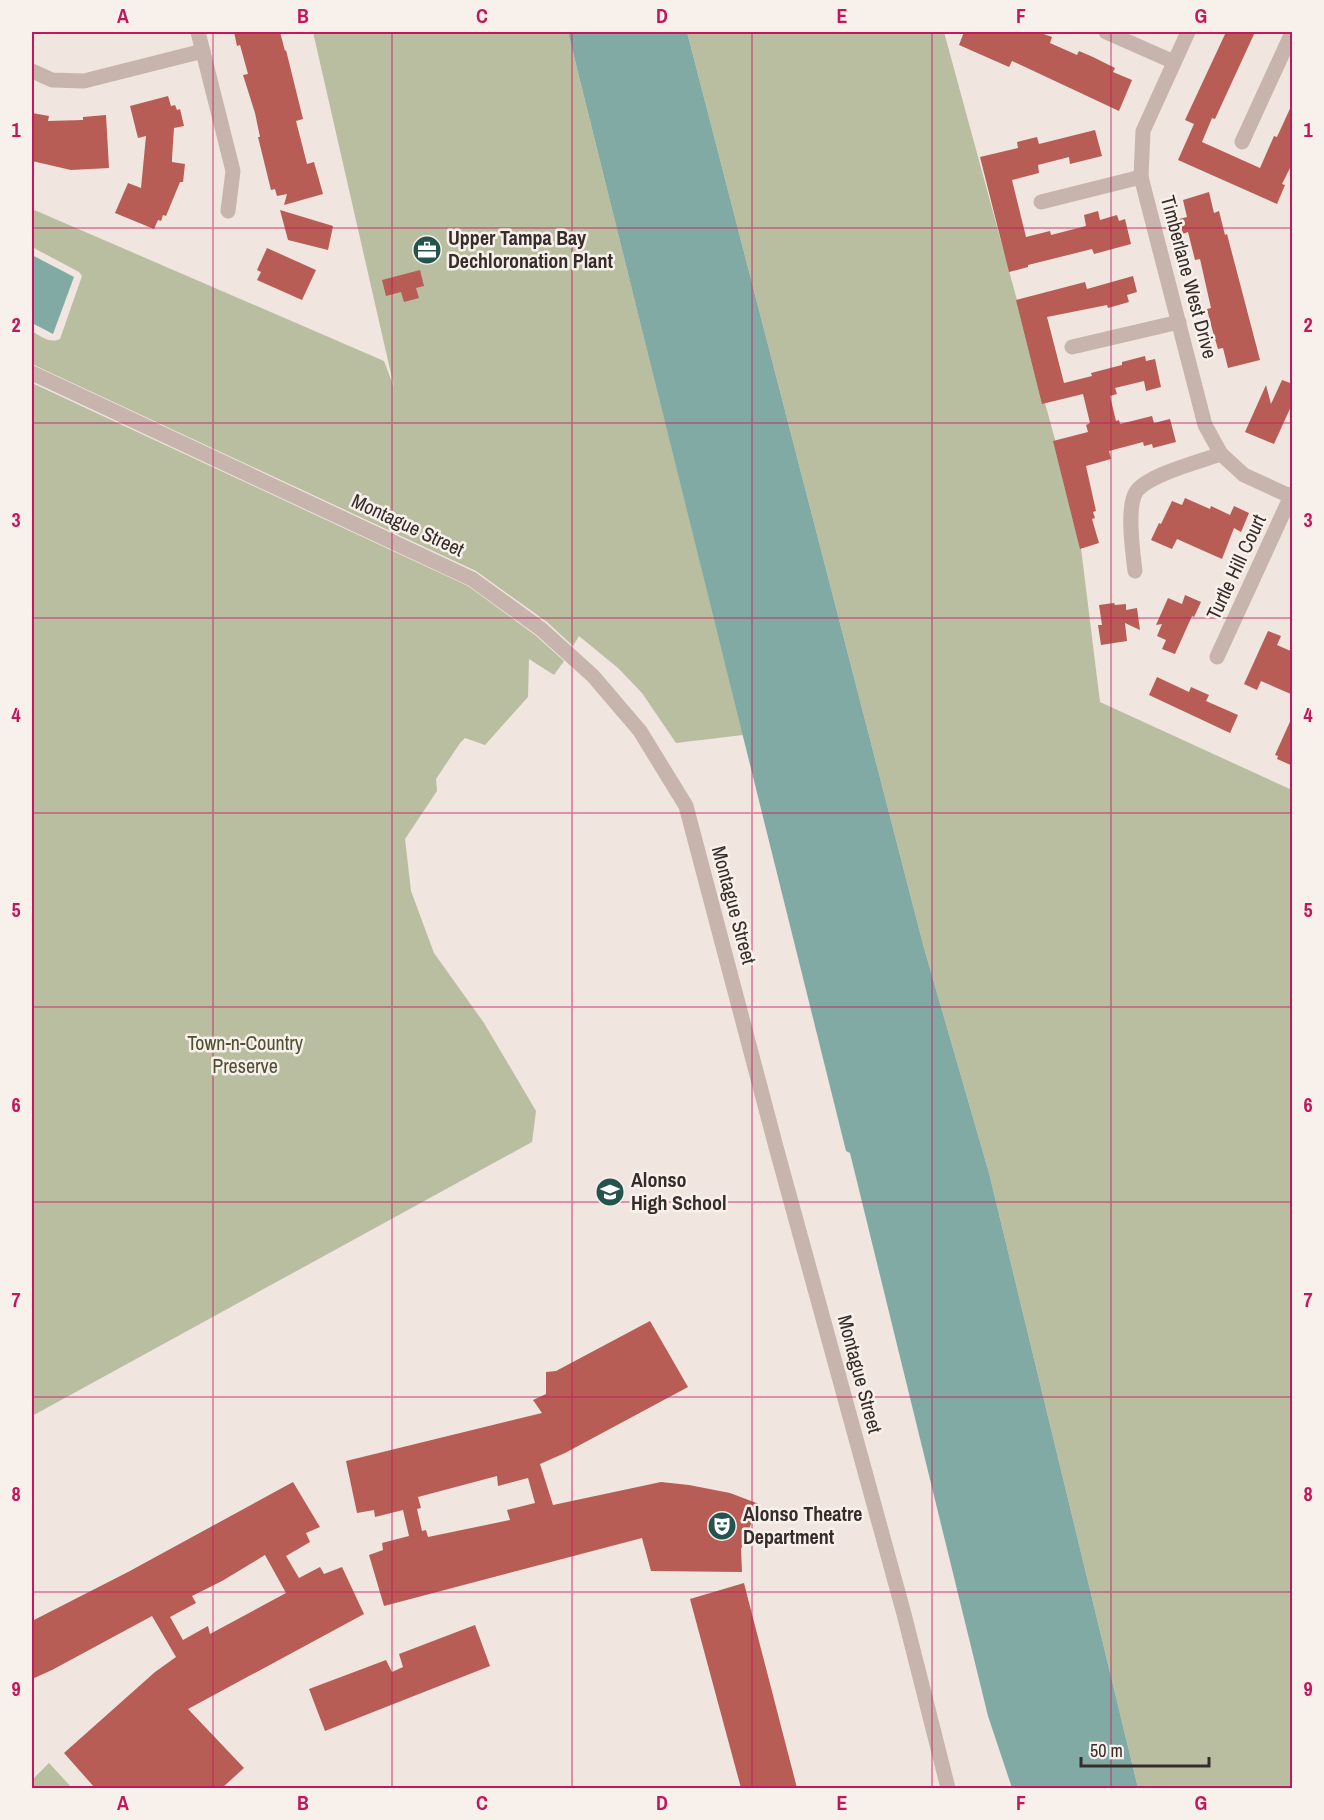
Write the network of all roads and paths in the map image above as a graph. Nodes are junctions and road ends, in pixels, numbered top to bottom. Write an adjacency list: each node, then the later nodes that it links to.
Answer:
1 (198, 32): 5 (street)
2 (1106, 32): 6 (street)
3 (1188, 32): 6 (street, Timberlane West Drive)
4 (1293, 33): 8 (street)
5 (203, 51): 7 (street); 11 (street)
6 (1174, 62): 9 (street, Timberlane West Drive)
7 (32, 71)
8 (1242, 142)
9 (1141, 177): 10 (street); 12 (street, Timberlane West Drive)
10 (1041, 202)
11 (228, 211)
12 (1179, 322): 13 (street); 15 (street, Timberlane West Drive)
13 (1072, 347)
14 (32, 373): 19 (street, Montague Street)
15 (1221, 454): 16 (street, Timberlane West Drive); 17 (street)
16 (1292, 496): 18 (street, Turtle Hill Court)
17 (1135, 571)
18 (1217, 657)
19 (948, 1788)

